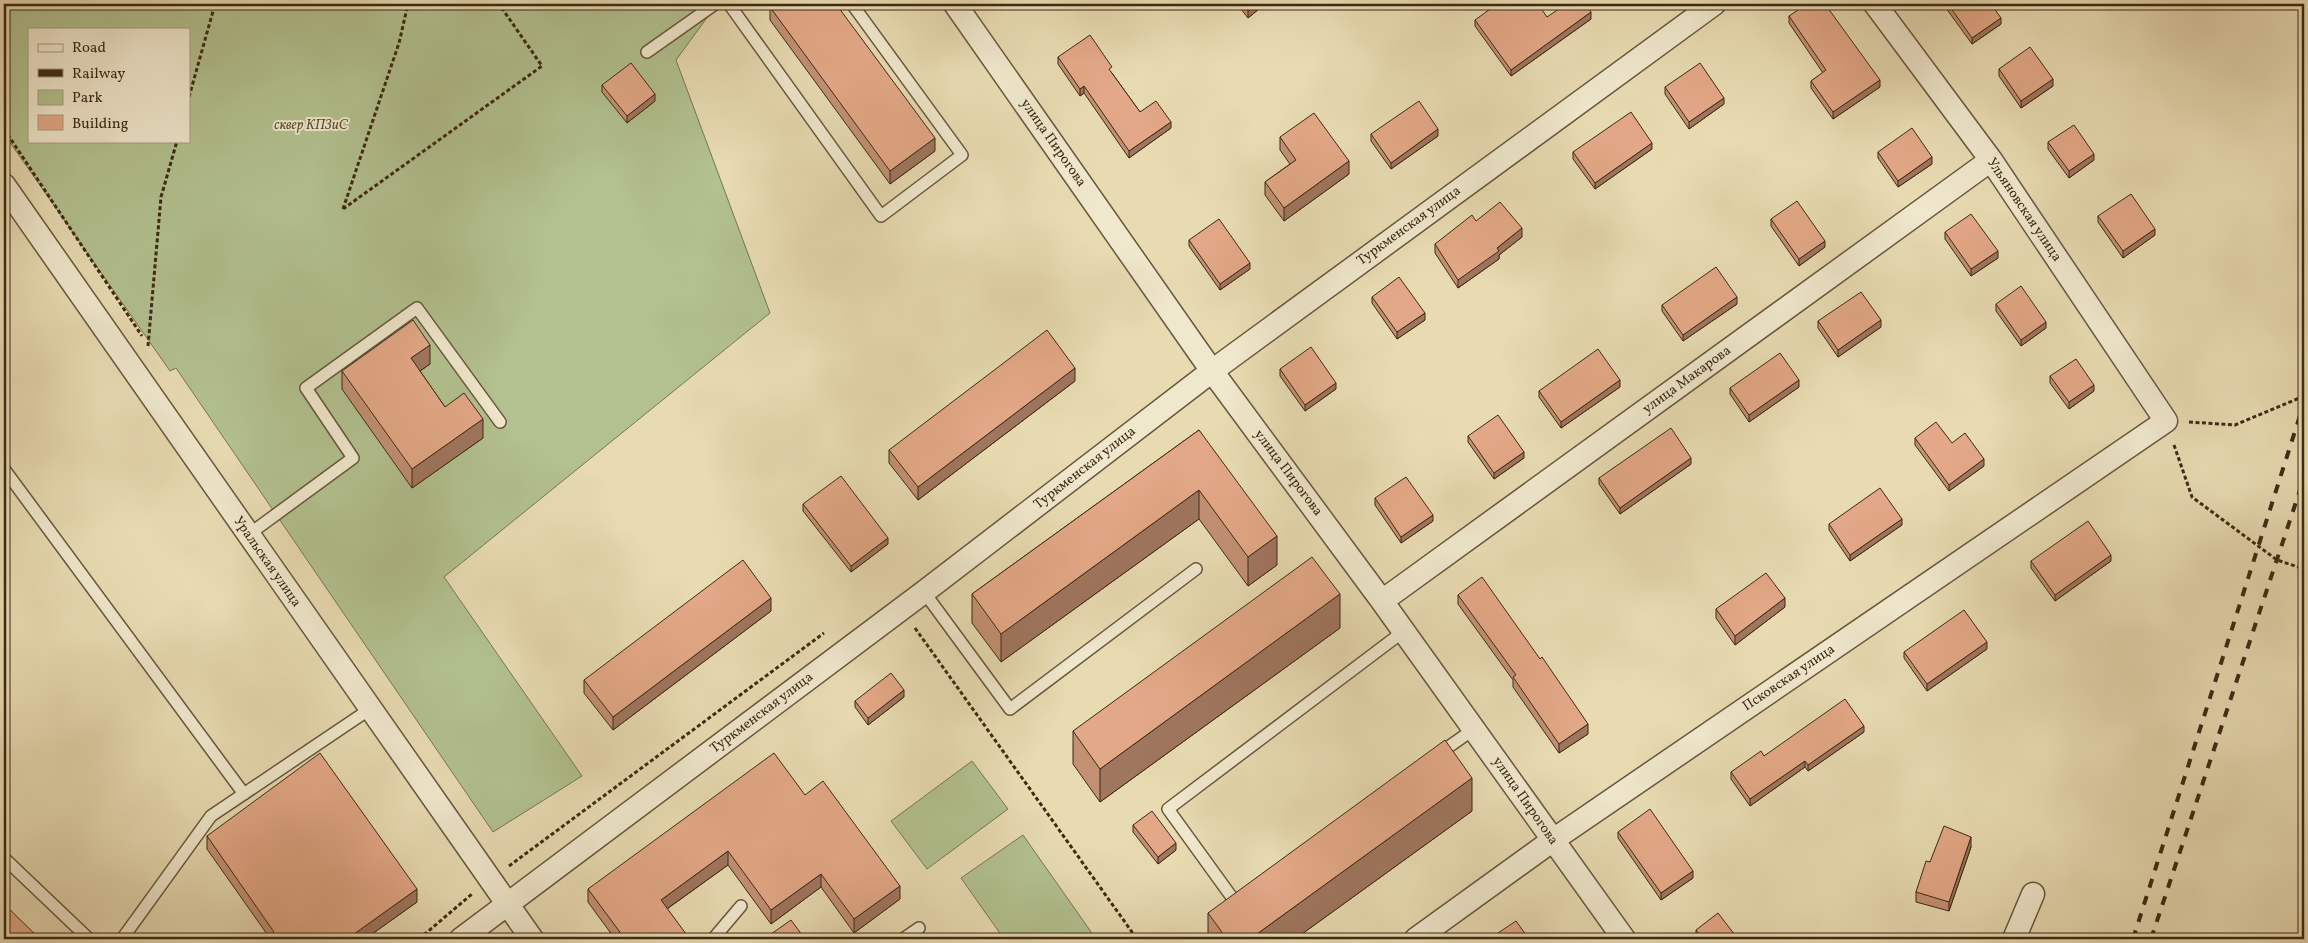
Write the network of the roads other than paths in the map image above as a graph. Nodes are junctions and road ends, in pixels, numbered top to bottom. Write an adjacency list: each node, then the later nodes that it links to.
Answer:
1 (715, 4): 7 (lane)
2 (729, 4): 3 (lane)
3 (852, 4)
4 (955, 4): 10 (street, улица Пирогова)
5 (1714, 4): 10 (street, Туркменская улица)
6 (1875, 4): 8 (street, Ульяновская улица)
7 (647, 52)
8 (1991, 160): 11 (street, Ульяновская улица); 17 (street, улица Макарова)
9 (4, 185): 14 (street, Уральская улица)
10 (1212, 371): 16 (street, Туркменская улица); 17 (street, улица Пирогова)
11 (2166, 421): 23 (street, Псковская улица)
12 (500, 422): 14 (lane)
13 (4, 469): 22 (lane)
14 (248, 535): 19 (street, Уральская улица)
15 (1196, 569): 16 (lane)
16 (924, 592): 27 (street, Туркменская улица)
17 (1382, 600): 18 (street, улица Пирогова)
18 (1404, 630): 20 (street, улица Пирогова); 25 (lane)
19 (370, 709): 22 (lane); 27 (street, Уральская улица)
20 (1474, 729): 21 (lane); 23 (street, улица Пирогова)
21 (1426, 764)
22 (244, 794): 31 (lane)
23 (1553, 840): 36 (street, Псковская улица); 37 (street, улица Пирогова)
24 (4, 858): 30 (lane)
25 (1252, 891)
26 (2033, 894): 38 (street)
27 (509, 905): 32 (street, Туркменская улица); 33 (street, Уральская улица)
28 (741, 906): 34 (lane)
29 (919, 928): 35 (lane)
30 (89, 939)
31 (122, 939)
32 (461, 939)
33 (532, 939)
34 (713, 939)
35 (903, 939)
36 (1416, 939)
37 (1624, 939)
38 (2014, 939)

